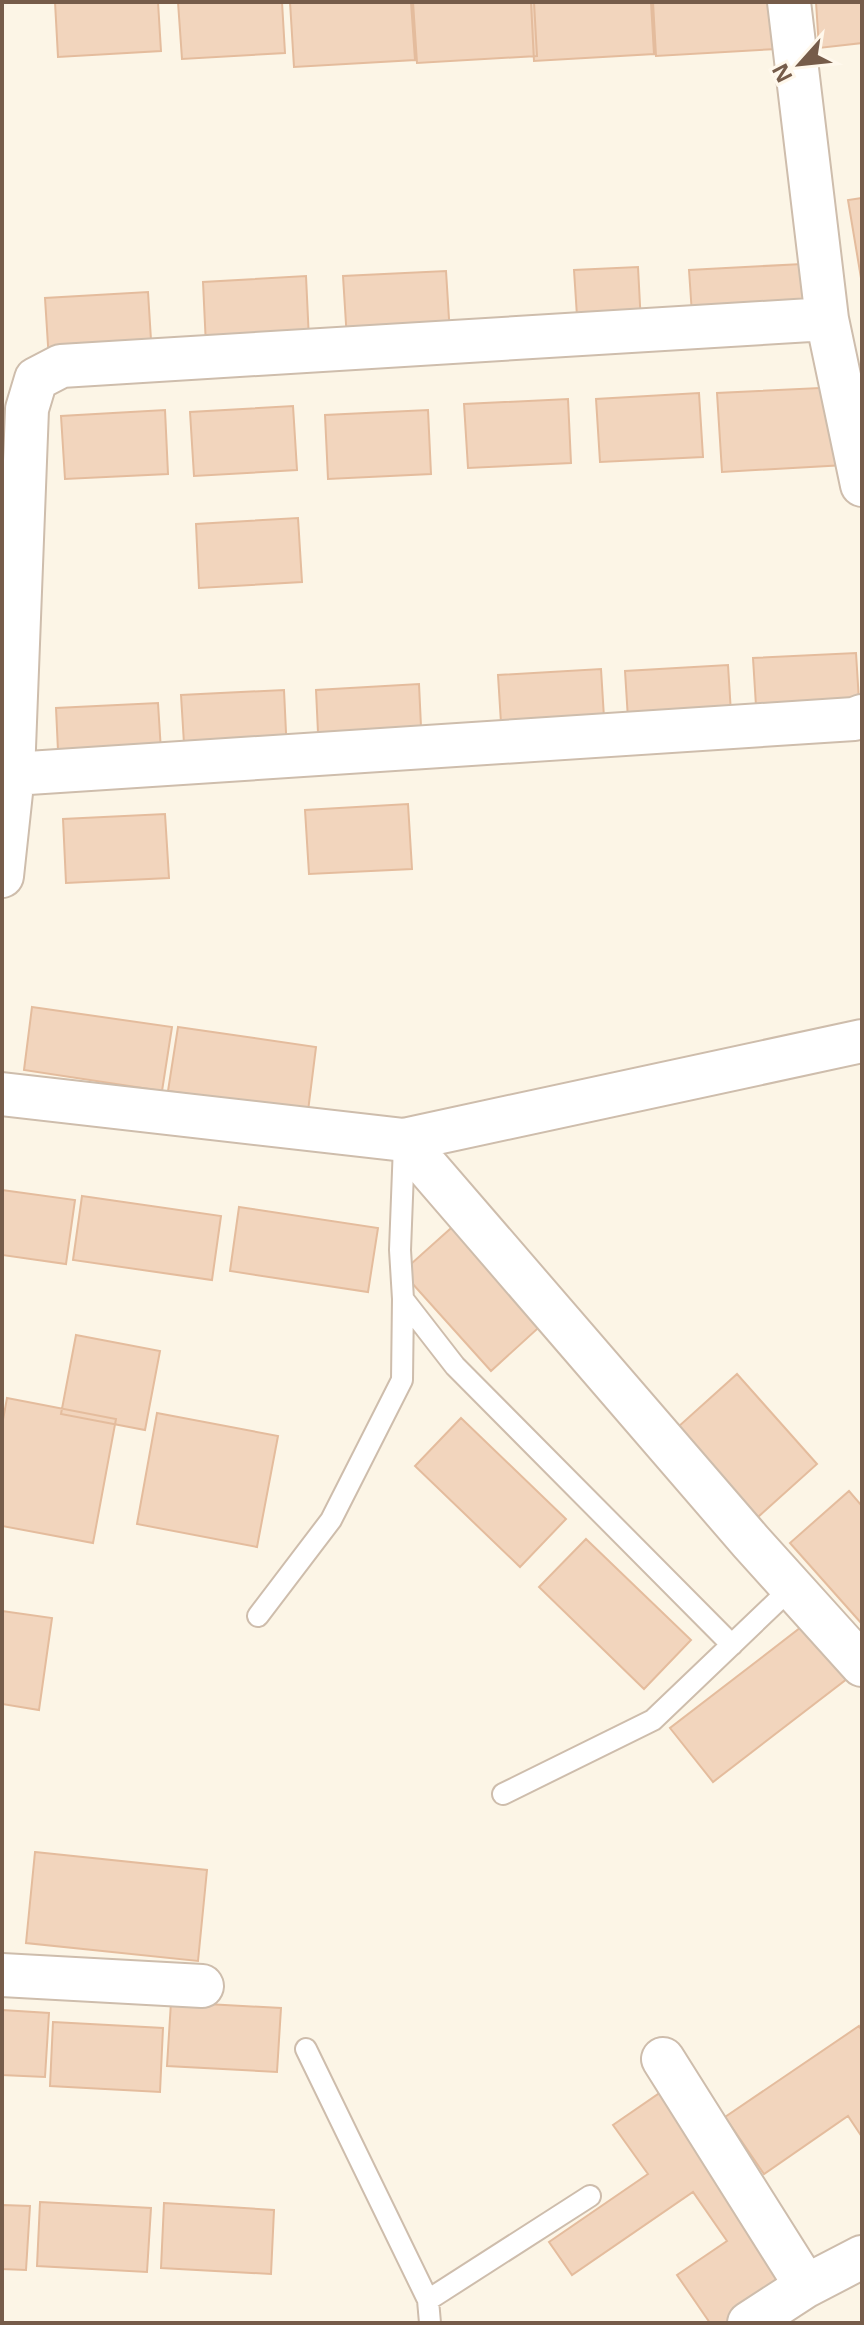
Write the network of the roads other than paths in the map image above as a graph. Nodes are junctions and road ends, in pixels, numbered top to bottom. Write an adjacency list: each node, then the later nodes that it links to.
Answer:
1 (789, 2): 2 (street)
2 (827, 319): 3 (street); 5 (street)
3 (862, 485)
4 (862, 716): 5 (street)
5 (13, 774): 6 (street)
6 (2, 876)
7 (862, 1041): 9 (street)
8 (2, 1094): 9 (street)
9 (404, 1140): 10 (lane); 11 (street)
10 (403, 1299): 12 (lane); 13 (lane)
11 (791, 1588): 13 (lane); 14 (street)
12 (258, 1616)
13 (732, 1645): 15 (lane)
14 (862, 1665)
15 (503, 1794)
16 (2, 1975): 17 (street)
17 (202, 1986)
18 (306, 2049): 23 (lane)
19 (663, 2059): 22 (street)
20 (590, 2196): 23 (lane)
21 (862, 2257): 22 (street)
22 (806, 2286): 25 (street)
23 (428, 2300): 24 (lane)
24 (430, 2323)
25 (749, 2323)

